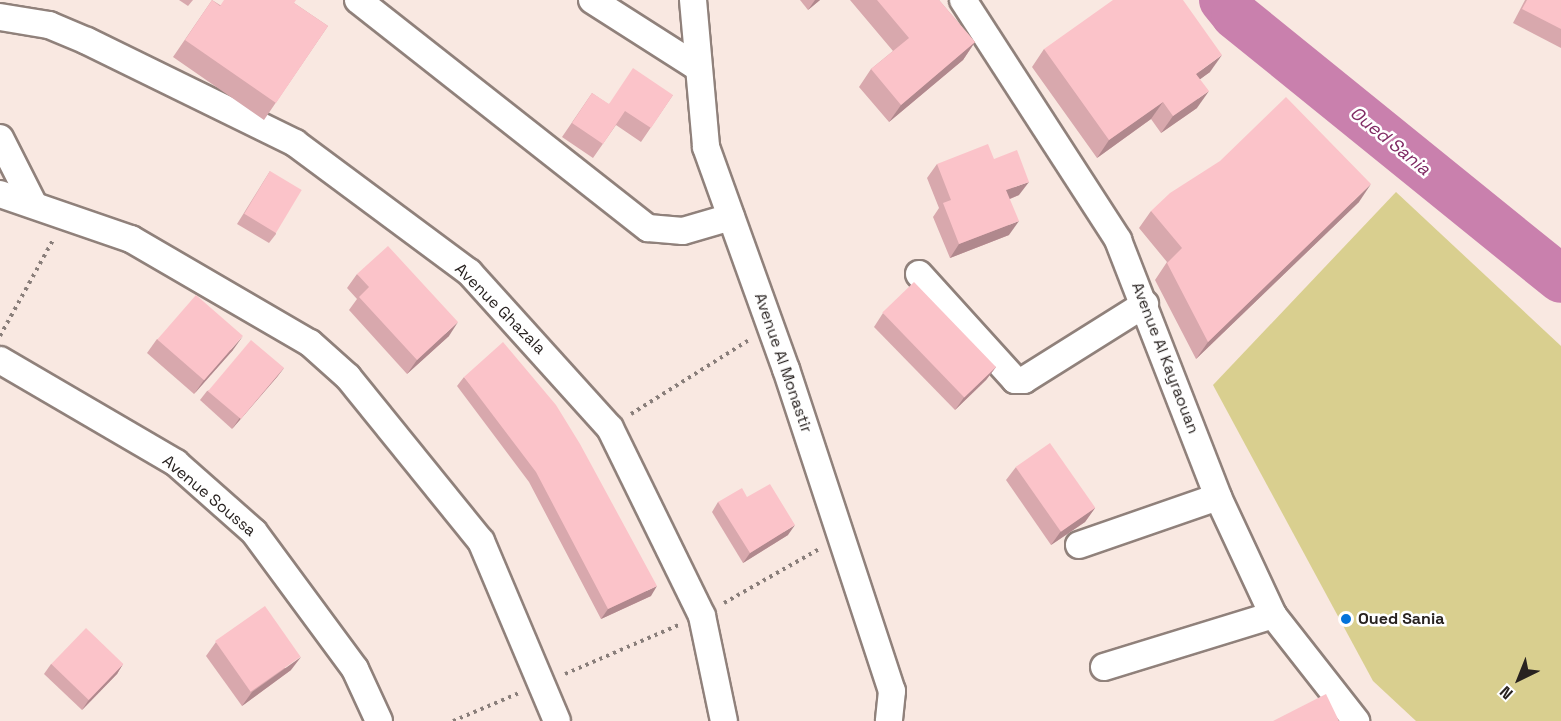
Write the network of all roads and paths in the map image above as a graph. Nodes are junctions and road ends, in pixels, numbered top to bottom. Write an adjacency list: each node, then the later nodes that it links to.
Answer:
1 (358, 0): 10 (street)
2 (592, 0): 6 (street)
3 (693, 0): 6 (street, Avenue Al Monastir)
4 (963, 0): 13 (street, Avenue Al Kayraouan)
5 (0, 17): 17 (street, Avenue Ghazala)
6 (697, 67): 10 (street, Avenue Al Monastir)
7 (0, 138): 9 (street)
8 (0, 194): 9 (street)
9 (34, 205): 11 (street)
10 (731, 217): 14 (street, Avenue Al Monastir)
11 (66, 218): 15 (path); 24 (street)
12 (919, 274): 13 (street)
13 (1145, 304): 18 (street, Avenue Al Kayraouan)
14 (771, 327): 17 (path); 19 (street, Avenue Al Monastir)
15 (0, 337)
16 (0, 360): 25 (street, Avenue Soussa)
17 (610, 428): 21 (street, Avenue Ghazala)
18 (1218, 496): 20 (street); 22 (street, Avenue Al Kayraouan)
19 (841, 536): 21 (path); 29 (street, Avenue Al Monastir)
20 (1079, 545)
21 (702, 615): 24 (path); 28 (street, Avenue Ghazala)
22 (1273, 615): 23 (street); 30 (street, Avenue Al Kayraouan)
23 (1104, 667)
24 (543, 683): 26 (path); 27 (street)
25 (379, 721)
26 (453, 721)
27 (557, 721)
28 (724, 721)
29 (889, 721)
30 (1356, 721)

